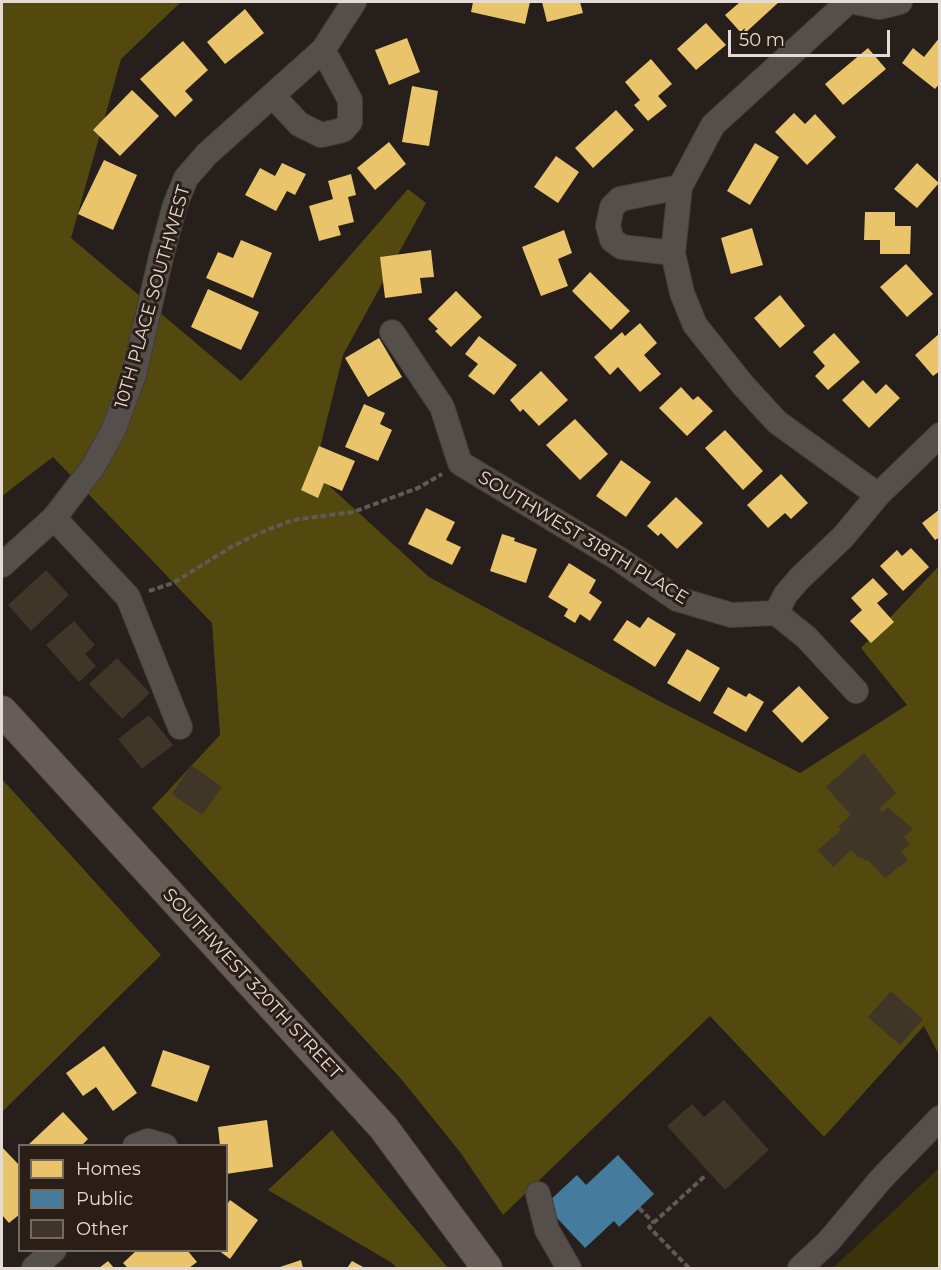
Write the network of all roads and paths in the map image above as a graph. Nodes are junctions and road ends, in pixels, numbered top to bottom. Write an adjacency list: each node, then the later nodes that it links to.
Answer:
1 (354, 2): 5 (street, 10TH PLACE SOUTHWEST)
2 (848, 2): 7 (street)
3 (855, 2): 4 (street)
4 (900, 2)
5 (323, 50): 6 (street, 10TH PLACE SOUTHWEST); 6 (street)
6 (273, 96): 13 (street, 10TH PLACE SOUTHWEST)
7 (680, 187): 8 (street); 8 (street)
8 (673, 253): 12 (street)
9 (392, 332): 11 (street)
10 (939, 435): 12 (street)
11 (460, 463): 15 (path); 16 (street, SOUTHWEST 318TH PLACE)
12 (878, 495): 16 (street)
13 (54, 518): 14 (street, 10TH PLACE SOUTHWEST); 15 (street)
14 (2, 565)
15 (128, 597): 19 (street)
16 (776, 613): 17 (street)
17 (856, 691)
18 (2, 711): 29 (main road, SOUTHWEST 320TH STREET)
19 (180, 727)
20 (939, 1118): 32 (street)
21 (140, 1144): 22 (street)
22 (158, 1144)
23 (706, 1175): 26 (path)
24 (538, 1194): 30 (street)
25 (639, 1208): 26 (path)
26 (654, 1222): 31 (path)
27 (53, 1252): 28 (street)
28 (34, 1269)
29 (487, 1269)
30 (569, 1269)
31 (689, 1269)
32 (800, 1269)

